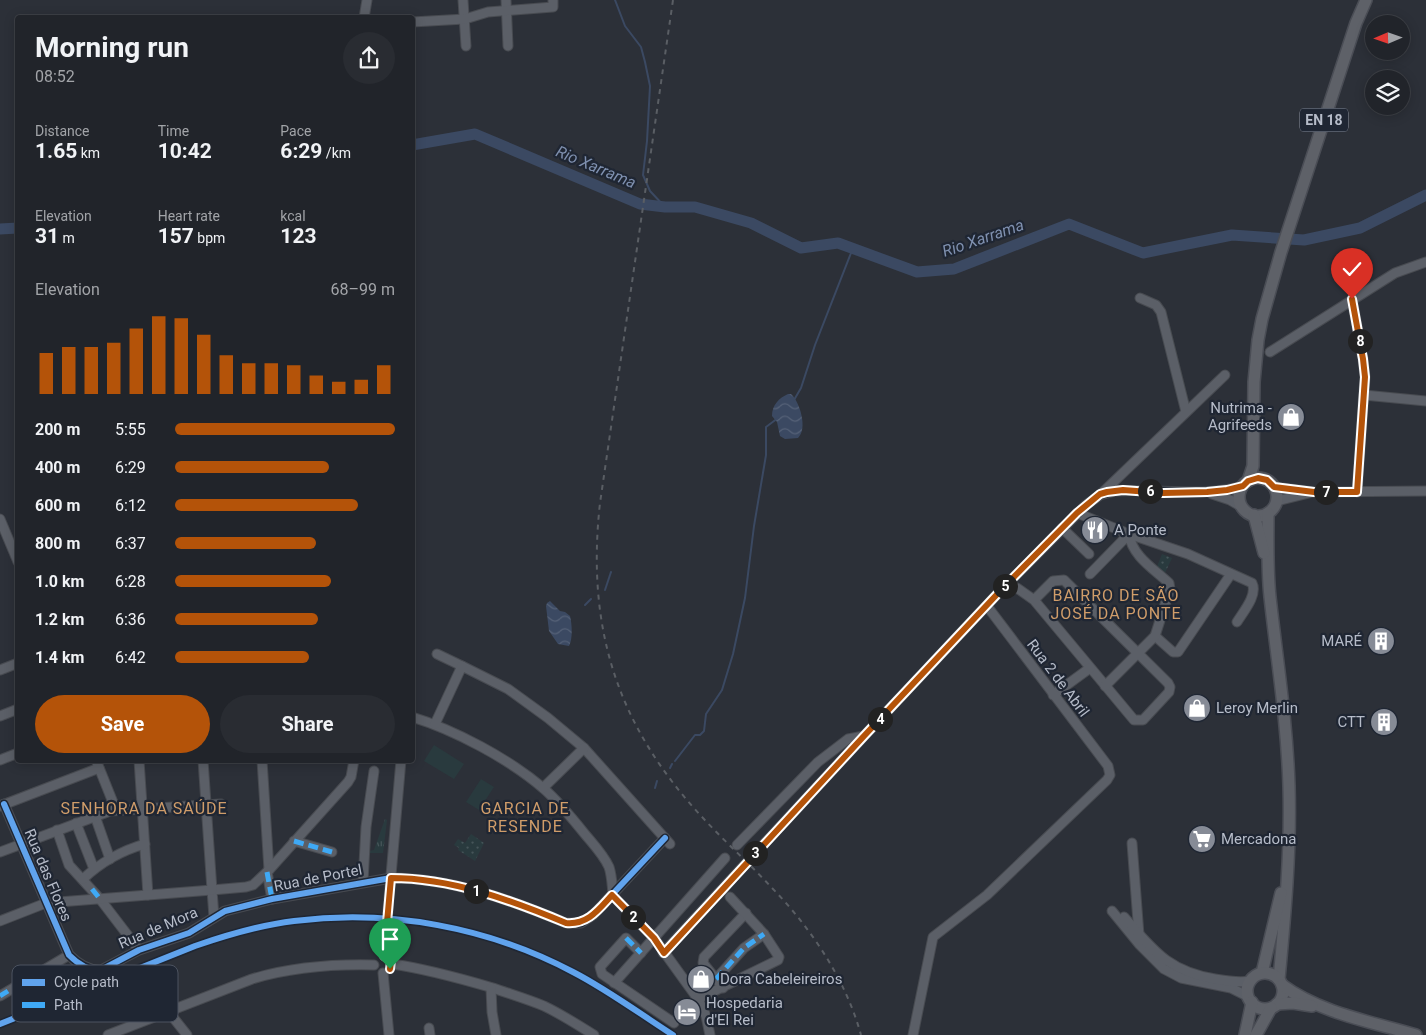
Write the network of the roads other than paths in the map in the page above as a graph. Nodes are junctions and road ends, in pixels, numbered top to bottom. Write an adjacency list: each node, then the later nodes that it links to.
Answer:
1 (367, 0): 7 (street)
2 (463, 0): 8 (street)
3 (1361, 0): 10 (main road, EN 18)
4 (1366, 0): 10 (main road, EN 18)
5 (553, 3): 6 (street)
6 (506, 5): 8 (street); 12 (street)
7 (364, 15)
8 (464, 19): 9 (street); 11 (street)
9 (415, 22)
10 (1356, 23): 21 (main road, EN 18)
11 (466, 46)
12 (508, 46)
13 (1426, 262): 15 (street)
14 (1140, 298): 20 (street)
15 (1352, 299): 16 (street); 18 (street)
16 (1270, 352)
17 (1224, 375): 20 (street)
18 (1364, 395): 19 (street); 28 (street)
19 (1426, 401)
20 (1186, 412): 29 (street)
21 (1254, 420): 22 (main road); 23 (main road)
22 (1263, 478): 23 (main road); 24 (main road)
23 (1246, 483): 26 (street); 31 (main road)
24 (1274, 487): 27 (street); 30 (main road)
25 (1426, 491): 28 (street)
26 (1207, 492): 29 (street); 31 (street)
27 (1314, 492): 28 (street); 30 (street)
28 (1357, 492)
29 (1100, 494): 32 (street)
30 (1277, 502): 33 (main road)
31 (1242, 507): 34 (main road)
32 (1077, 513): 36 (street); 37 (street)
33 (1268, 513): 34 (main road); 40 (main road)
34 (1254, 515): 40 (main road)
35 (1, 526): 39 (street)
36 (1062, 528): 38 (street); 41 (street)
37 (1129, 534): 42 (street); 43 (street); 49 (street)
38 (1089, 554)
39 (15, 556)
40 (1268, 569): 90 (main road)
41 (1017, 574): 44 (street); 45 (street)
42 (1090, 574)
43 (1231, 574): 48 (street); 49 (street)
44 (1017, 588): 45 (street); 46 (street)
45 (1002, 589): 47 (street)
46 (1034, 600): 51 (street); 54 (street)
47 (987, 606): 57 (street, Rua 2 de Abril); 62 (street)
48 (1237, 622)
49 (1155, 636): 51 (street)
50 (437, 654): 53 (street)
51 (1138, 654): 56 (street); 56 (street)
52 (15, 664): 55 (street)
53 (462, 666): 61 (street); 63 (street)
54 (1090, 668): 56 (street); 57 (street)
55 (0, 670)
56 (1105, 686)
57 (1054, 694): 145 (street, Rua 2 de Abril)
58 (15, 710): 59 (street)
59 (0, 716)
60 (415, 718): 61 (street)
61 (435, 724): 73 (street)
62 (864, 736): 86 (street); 113 (street)
63 (584, 748): 73 (street); 98 (street, Rua de Portel)
64 (15, 754): 65 (street)
65 (0, 760)
66 (140, 763): 77 (street)
67 (203, 763): 74 (street)
68 (262, 763): 93 (street)
69 (353, 763): 82 (street)
70 (401, 763): 94 (street)
71 (97, 764): 76 (street); 78 (street)
72 (374, 771): 96 (street, Rua de Portel)
73 (543, 788): 98 (street)
74 (206, 804): 75 (street); 77 (street); 97 (street)
75 (221, 804)
76 (2, 805): 85 (street, Rua das Flores)
77 (142, 808): 78 (street); 84 (street)
78 (116, 810): 79 (street)
79 (95, 816): 80 (street); 91 (street)
80 (76, 823): 81 (street); 92 (street)
81 (57, 830): 85 (street); 95 (street)
82 (294, 841): 88 (street); 93 (street)
83 (1132, 843): 108 (street)
84 (145, 844): 91 (street); 99 (street)
85 (21, 845): 87 (street); 103 (street, Rua das Flores)
86 (736, 845)
87 (0, 852)
88 (332, 852)
89 (725, 858): 109 (street)
90 (1288, 858): 122 (main road); 125 (main road)
91 (110, 859): 92 (street)
92 (94, 869): 95 (street)
93 (268, 871): 97 (street); 102 (street)
94 (391, 878): 96 (street, Rua de Portel); 98 (street, Rua de Portel); 115 (street)
95 (83, 879): 101 (street)
96 (363, 882): 102 (street, Rua de Portel)
97 (212, 890): 99 (street); 105 (street)
98 (612, 894): 109 (street)
99 (148, 895): 101 (street)
100 (730, 897): 104 (street)
101 (100, 899): 103 (street); 111 (street)
102 (272, 899): 105 (street, Rua de Portel)
103 (46, 903): 106 (street); 114 (street, Rua das Flores)
104 (746, 913): 107 (street); 123 (street)
105 (214, 917): 111 (street, Rua de Mora)
106 (0, 921)
107 (764, 934): 123 (street); 128 (street)
108 (1139, 934): 110 (street); 110 (street); 124 (street)
109 (654, 938): 112 (street); 113 (street)
110 (1139, 944): 132 (street)
111 (140, 950): 119 (street, Rua de Mora)
112 (641, 952): 126 (street); 126 (street)
113 (664, 953): 131 (street)
114 (69, 956): 117 (street); 118 (street, Rua de Mora)
115 (384, 956): 116 (street); 120 (street)
116 (392, 964): 121 (street); 127 (street)
117 (53, 965)
118 (79, 965)
119 (111, 965)
120 (374, 965): 121 (street); 134 (street)
121 (383, 973): 141 (street)
122 (1262, 973): 124 (main road); 125 (main road)
123 (716, 979): 128 (street)
124 (1250, 981): 132 (main road)
125 (1280, 982): 133 (main road); 135 (main road)
126 (614, 983): 138 (street)
127 (491, 988): 142 (street); 143 (street)
128 (722, 988): 131 (street)
129 (12, 989): 130 (street)
130 (0, 996)
131 (698, 999): 144 (street)
132 (1250, 1000): 133 (main road); 146 (main road)
133 (1274, 1006): 135 (main road); 147 (main road)
134 (178, 1008)
135 (1330, 1009): 148 (main road)
136 (142, 1022): 139 (street)
137 (176, 1022): 140 (street)
138 (674, 1023)
139 (108, 1035)
140 (187, 1035)
141 (389, 1035)
142 (496, 1035)
143 (594, 1035)
144 (710, 1035)
145 (913, 1035)
146 (1245, 1035)
147 (1256, 1035)
148 (1416, 1035)

